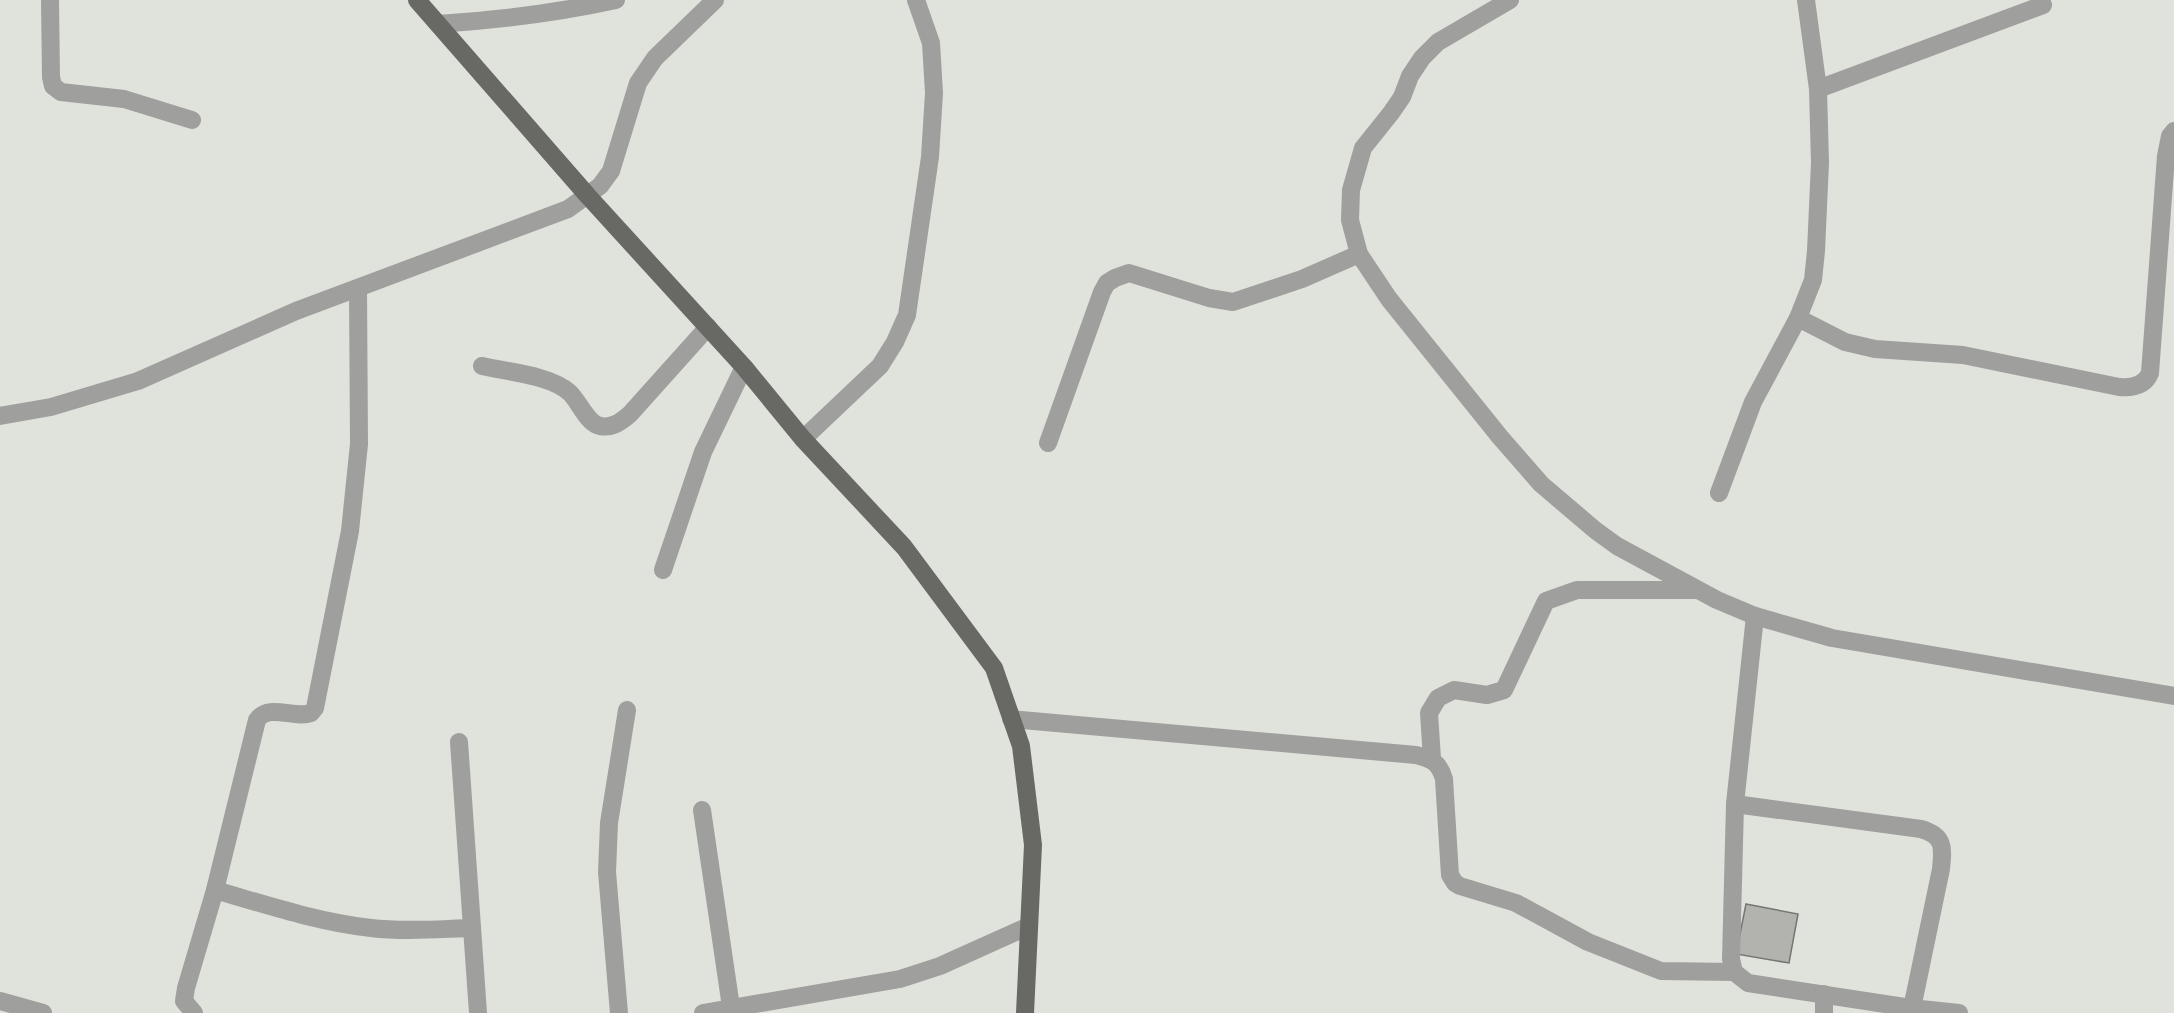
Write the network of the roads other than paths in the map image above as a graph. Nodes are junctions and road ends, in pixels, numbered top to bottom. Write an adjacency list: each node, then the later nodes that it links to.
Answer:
1 (50, 0): 11 (street)
2 (417, 0): 9 (main road)
3 (616, 0): 9 (street)
4 (715, 0): 13 (street)
5 (916, 0): 21 (street)
6 (1510, 0): 14 (street)
7 (1806, 0): 10 (street)
8 (2043, 5): 10 (street)
9 (438, 24): 13 (main road)
10 (1818, 89): 16 (street)
11 (192, 120)
12 (2174, 131): 16 (street)
13 (588, 196): 15 (street); 17 (main road)
14 (1359, 254): 22 (street); 25 (street)
15 (358, 288): 20 (street); 34 (street)
16 (1798, 318): 23 (street)
17 (708, 327): 18 (street); 19 (main road)
18 (482, 366)
19 (744, 367): 21 (main road); 24 (street)
20 (0, 416)
21 (803, 439): 29 (main road)
22 (1048, 443)
23 (1719, 493)
24 (663, 570)
25 (1697, 590): 26 (street); 31 (street)
26 (1755, 616): 27 (street); 32 (street)
27 (2174, 696)
28 (627, 710): 45 (street)
29 (1011, 719): 31 (street); 35 (main road)
30 (459, 742): 36 (street)
31 (1432, 759): 37 (street)
32 (1735, 804): 37 (street); 41 (street)
33 (702, 810): 40 (street)
34 (215, 890): 36 (street); 42 (street)
35 (1029, 926): 40 (street); 47 (main road)
36 (472, 928): 44 (street)
37 (1734, 972): 38 (street)
38 (1824, 994): 41 (street); 48 (street)
39 (0, 1001): 43 (street)
40 (731, 1008): 46 (street)
41 (1911, 1011): 49 (street)
42 (188, 1012)
43 (43, 1013)
44 (478, 1013)
45 (619, 1013)
46 (703, 1013)
47 (1025, 1013)
48 (1824, 1013)
49 (1959, 1013)

